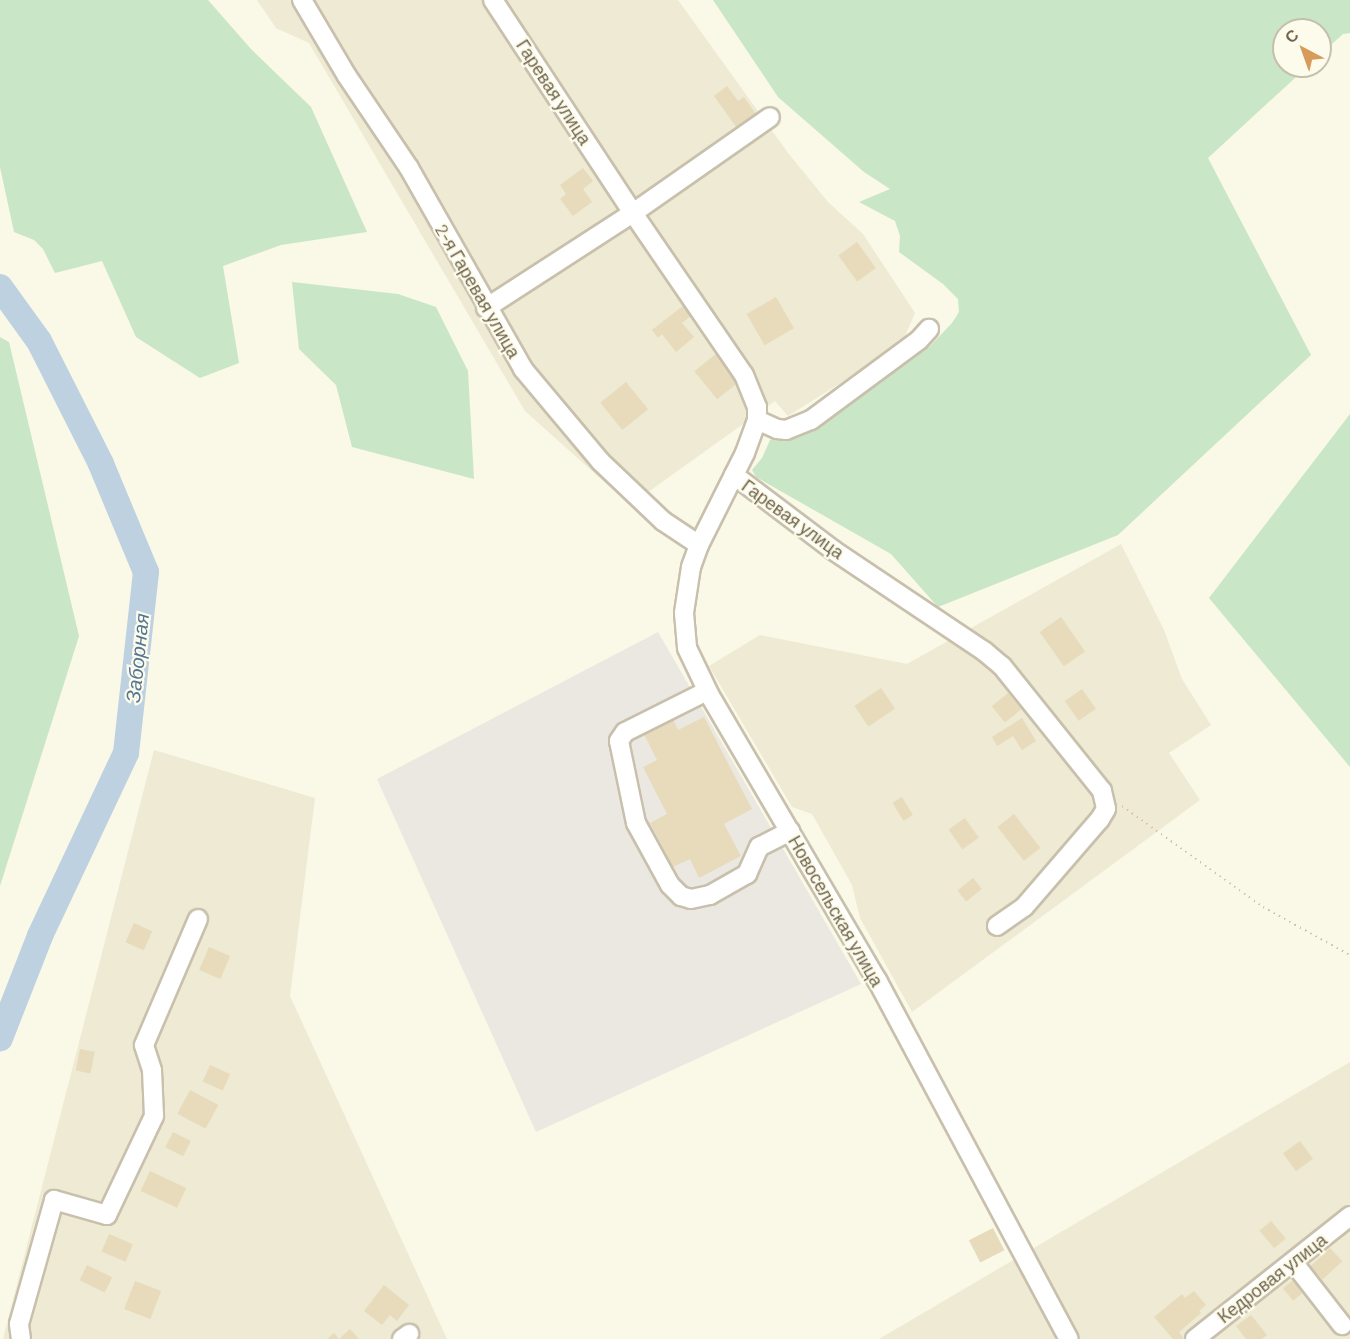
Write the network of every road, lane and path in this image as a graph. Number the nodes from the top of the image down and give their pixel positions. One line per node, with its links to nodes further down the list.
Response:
1 (302, 0): 5 (street, 2-я Гаревая улица)
2 (493, 0): 4 (street, Гаревая улица)
3 (770, 117): 4 (street)
4 (633, 213): 5 (street); 7 (street, Гаревая улица)
5 (486, 308): 9 (street, 2-я Гаревая улица)
6 (929, 329): 7 (street)
7 (757, 420): 8 (street, Гаревая улица)
8 (734, 475): 9 (street, Новосельская улица); 11 (street, Гаревая улица)
9 (699, 545): 10 (street, Новосельская улица)
10 (707, 691): 12 (street, Новосельская улица); 12 (street)
11 (1102, 791): 14 (street); 15 (path)
12 (790, 831): 20 (street, Новосельская улица)
13 (198, 919): 19 (street)
14 (997, 926)
15 (1350, 955)
16 (1350, 1216): 17 (street, Кедровая улица)
17 (1293, 1262): 18 (street); 21 (street, Кедровая улица)
18 (1342, 1325)
19 (21, 1339)
20 (1069, 1339)
21 (1195, 1339)

